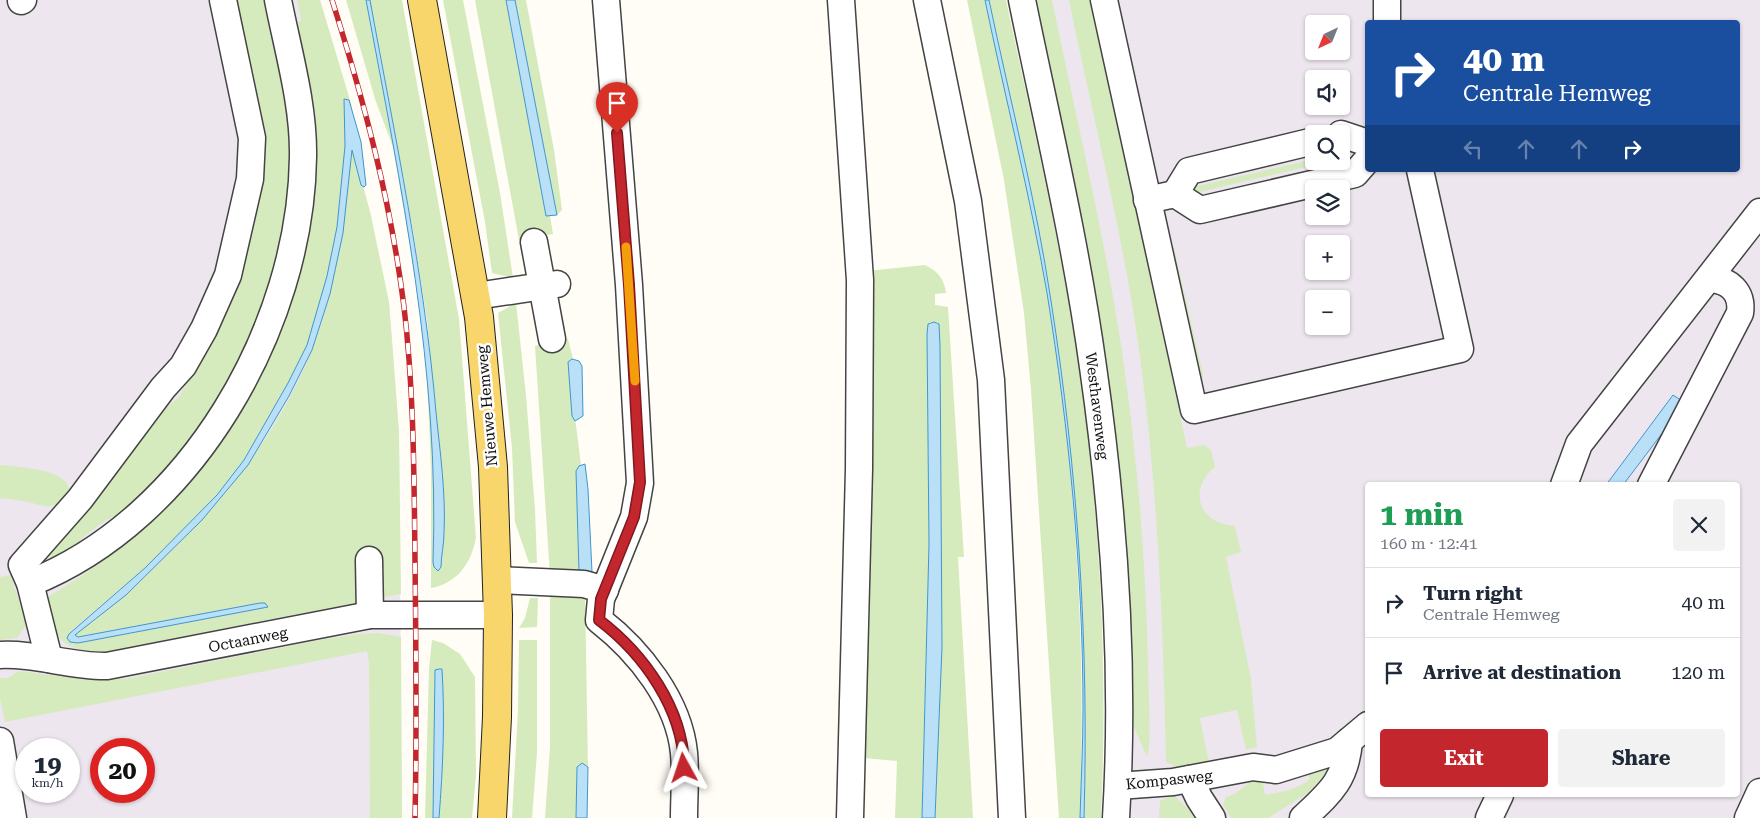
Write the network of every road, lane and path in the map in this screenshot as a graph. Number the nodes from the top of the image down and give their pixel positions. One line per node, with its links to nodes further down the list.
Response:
1 (224, 0): 28 (street)
2 (278, 0): 28 (street)
3 (422, 0): 22 (main road, Nieuwe Hemweg)
4 (606, 0): 29 (street)
5 (841, 0): 44 (street)
6 (927, 0): 45 (street)
7 (1022, 0): 37 (street, Westhavenweg)
8 (1104, 0): 17 (street)
9 (1387, 0): 10 (street)
10 (1387, 20)
11 (1350, 137): 12 (street)
12 (1365, 142)
13 (1305, 143): 16 (street)
14 (1365, 162): 16 (street)
15 (1420, 172): 17 (street)
16 (1175, 194): 17 (street)
17 (1148, 200)
18 (1760, 212): 20 (street)
19 (534, 242): 21 (street)
20 (1710, 279): 24 (street); 25 (street)
21 (550, 285): 22 (street); 23 (street)
22 (476, 296): 27 (main road, Nieuwe Hemweg)
23 (552, 339)
24 (1565, 482)
25 (1653, 482)
26 (369, 560): 30 (street)
27 (497, 580): 29 (street); 31 (main road, Nieuwe Hemweg)
28 (30, 583): 33 (street)
29 (605, 590): 43 (street)
30 (370, 615): 31 (street, Octaanweg); 33 (street, Octaanweg)
31 (498, 615): 42 (main road, Nieuwe Hemweg)
32 (0, 655): 33 (street, Octaanweg)
33 (49, 659)
34 (1358, 733): 36 (street, Kompasweg); 40 (street)
35 (0, 741): 41 (street)
36 (1190, 779): 37 (street, Kompasweg); 47 (street)
37 (1118, 786): 46 (street, Westhavenweg)
38 (1760, 792): 49 (street)
39 (1499, 797): 48 (street)
40 (1308, 816)
41 (13, 818)
42 (492, 818)
43 (684, 818)
44 (850, 818)
45 (1012, 818)
46 (1116, 818)
47 (1212, 818)
48 (1489, 818)
49 (1748, 818)

